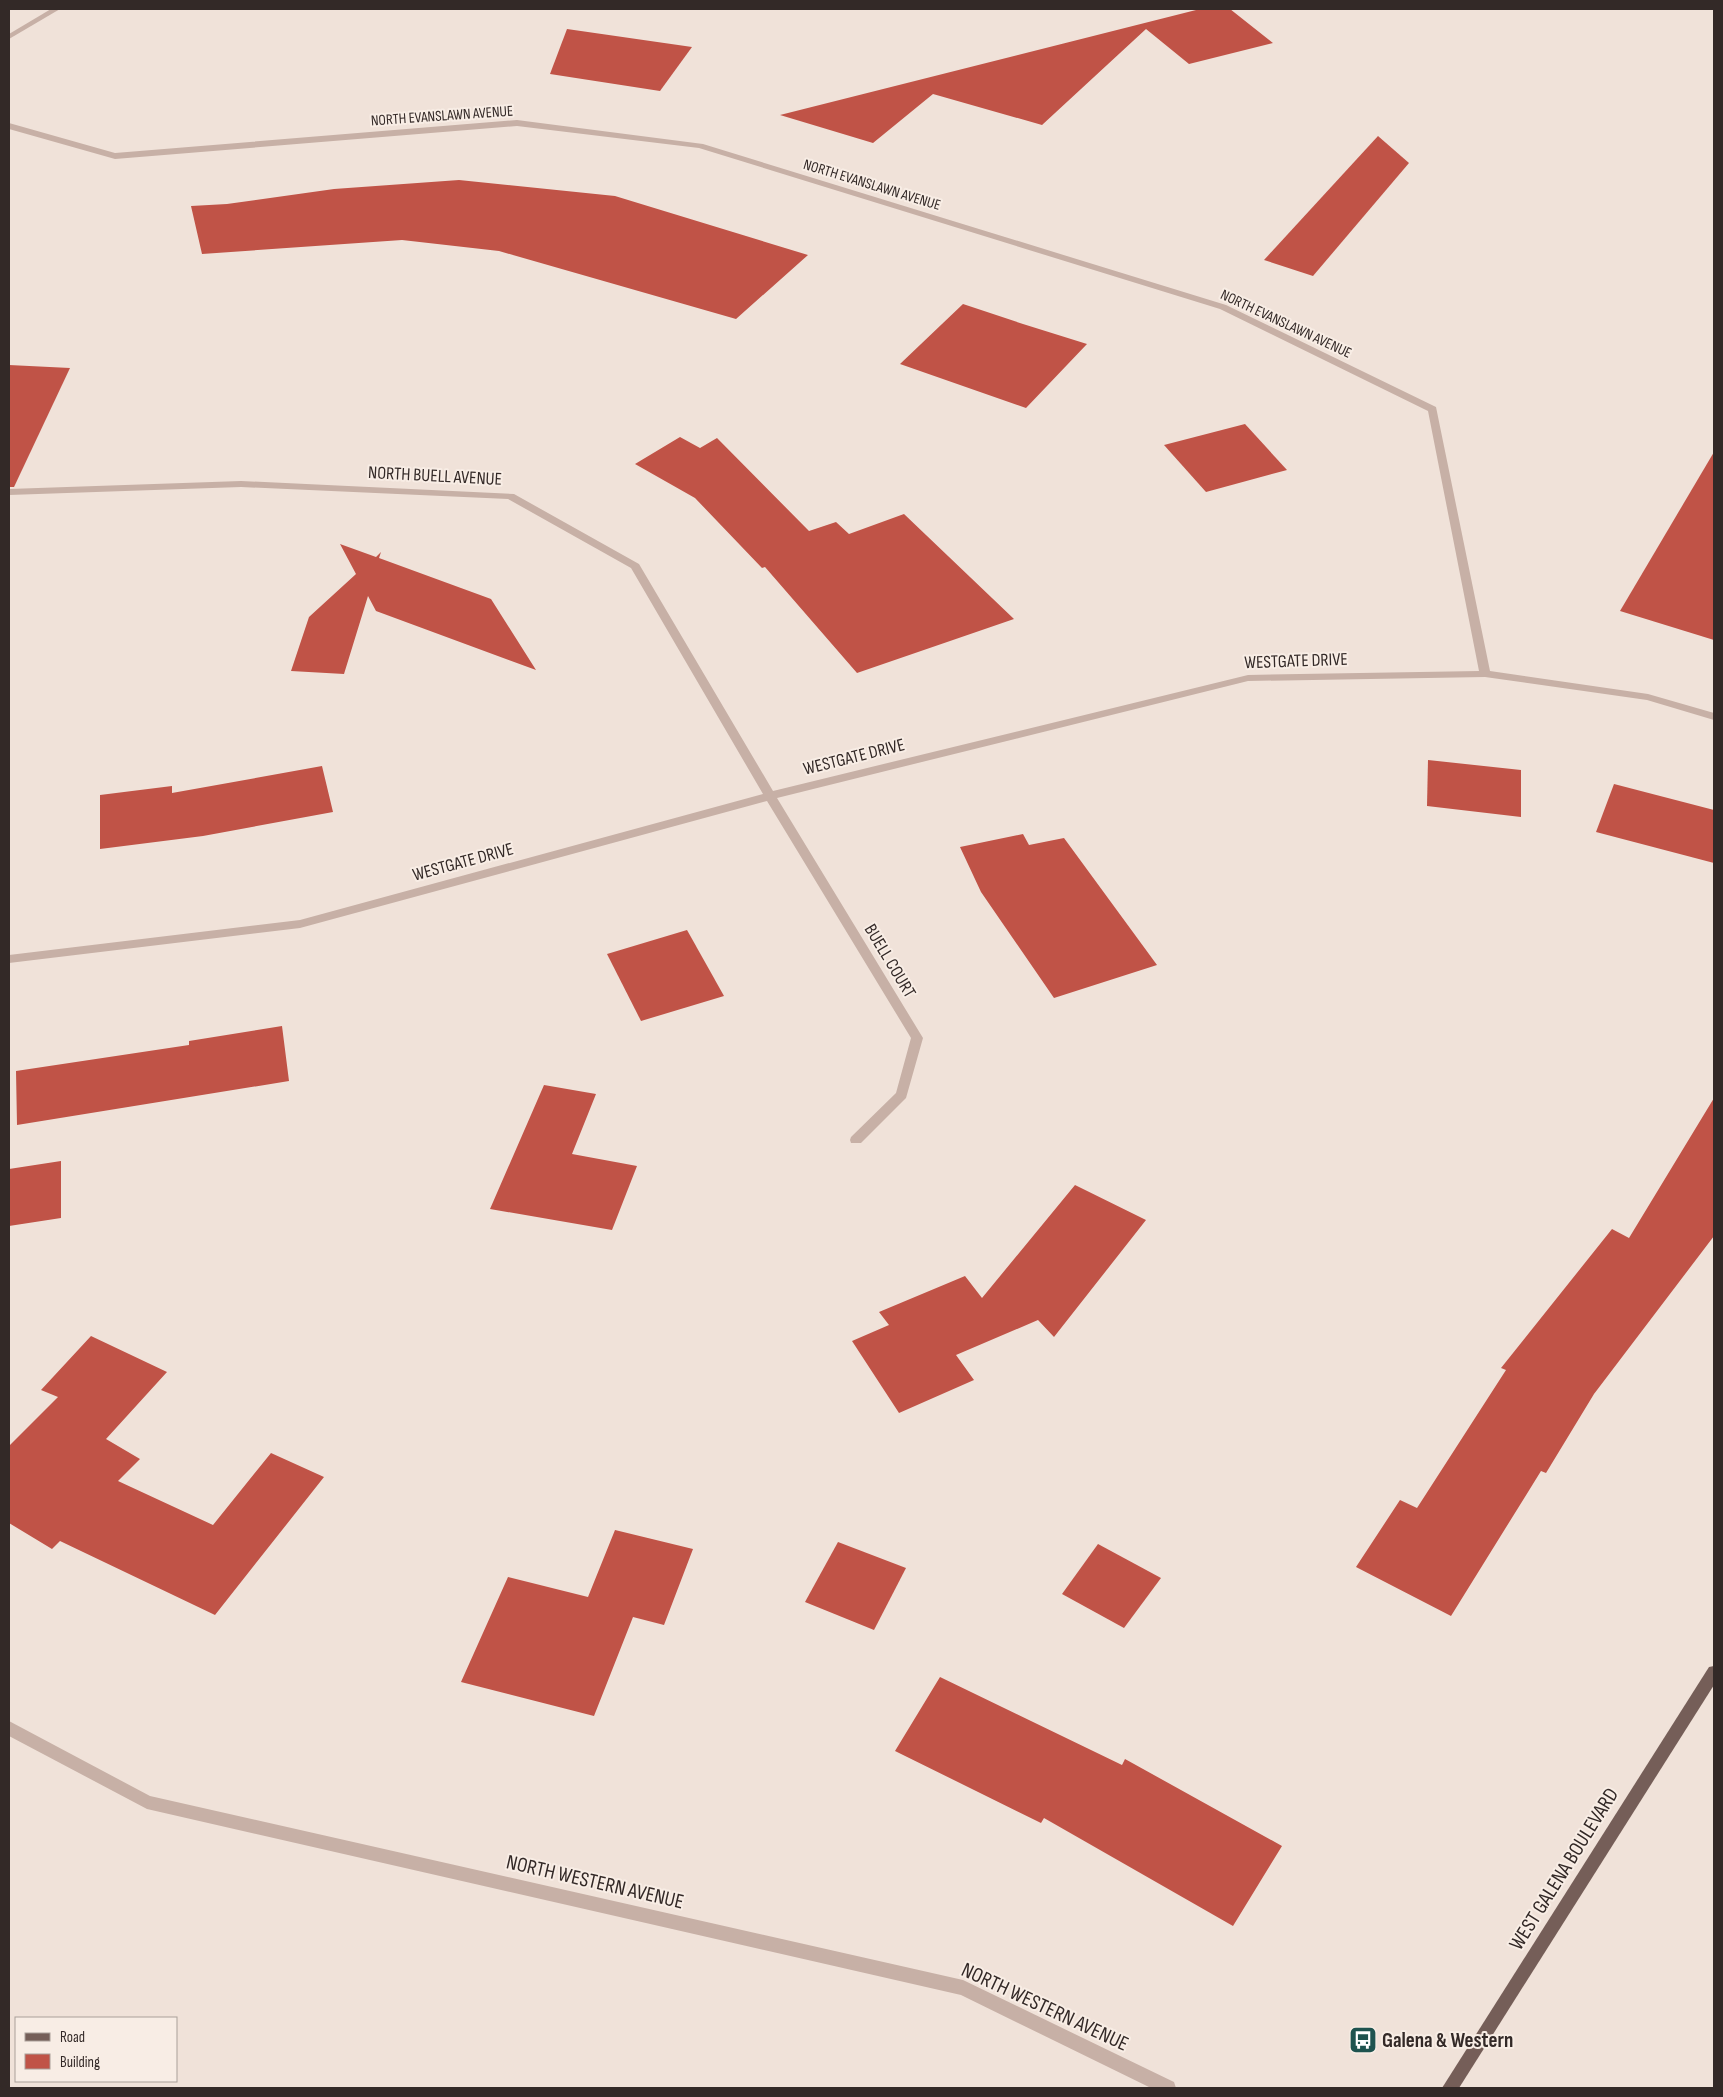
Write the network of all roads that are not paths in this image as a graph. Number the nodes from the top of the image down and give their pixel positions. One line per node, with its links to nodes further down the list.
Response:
1 (56, 9): 2 (street)
2 (9, 37)
3 (9, 126): 5 (street, NORTH EVANSLAWN AVENUE)
4 (9, 492): 7 (street, NORTH BUELL AVENUE)
5 (1484, 674): 6 (street, WESTGATE DRIVE); 7 (street, WESTGATE DRIVE)
6 (1714, 716)
7 (770, 796): 8 (street, WESTGATE DRIVE); 9 (street, BUELL COURT)
8 (9, 959)
9 (856, 1140)
10 (1714, 1672): 13 (main road, WEST GALENA BOULEVARD)
11 (9, 1728): 12 (street, NORTH WESTERN AVENUE)
12 (1168, 2088)
13 (1450, 2088)

